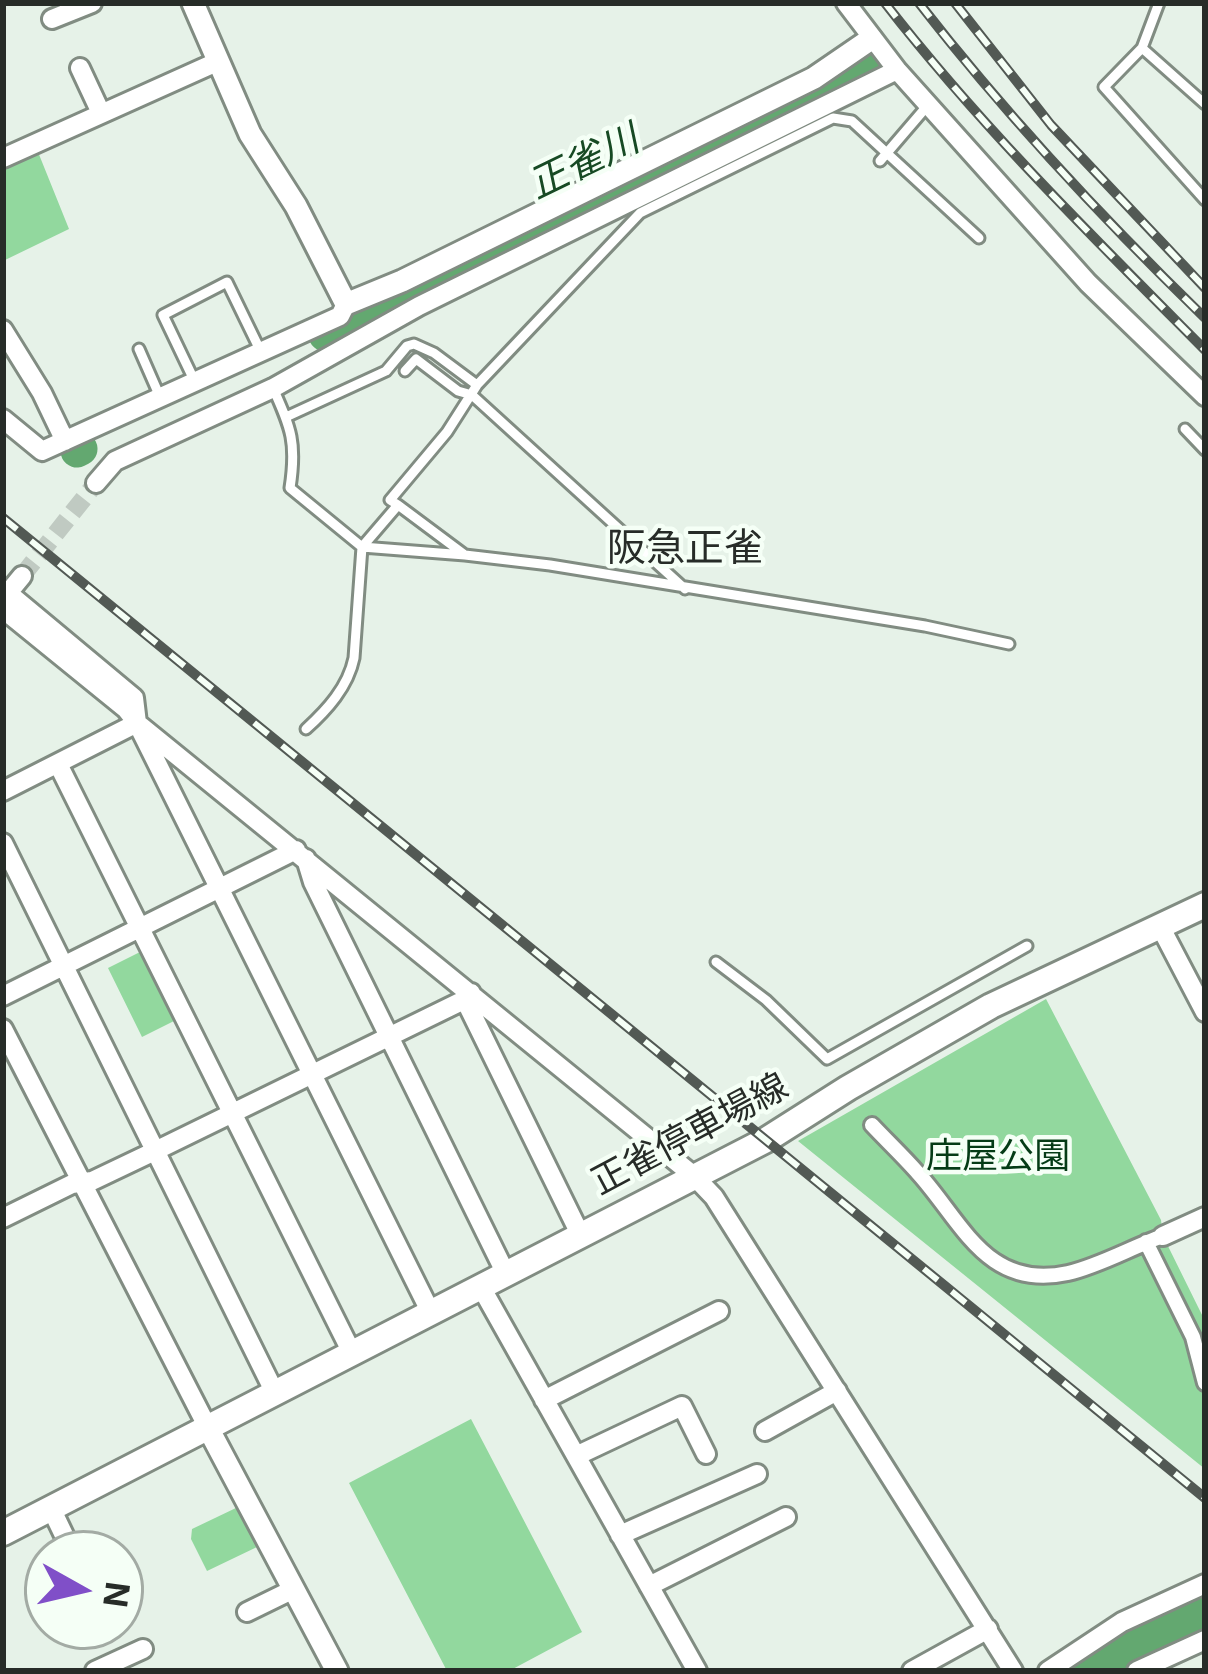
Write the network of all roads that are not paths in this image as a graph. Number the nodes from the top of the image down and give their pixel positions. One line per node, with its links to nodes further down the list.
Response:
1 (92, 3): 5 (street)
2 (193, 3): 8 (street)
3 (846, 3): 6 (street)
4 (1159, 3): 7 (lane)
5 (52, 19)
6 (871, 39): 10 (street); 18 (street)
7 (1142, 48): 11 (lane); 16 (lane)
8 (219, 61): 13 (street); 18 (street)
9 (80, 68): 13 (street)
10 (897, 70): 12 (street); 18 (street)
11 (1205, 104)
12 (928, 105): 14 (lane); 26 (street)
13 (101, 113): 15 (street)
14 (884, 157): 17 (lane); 25 (lane)
15 (3, 158)
16 (1205, 200)
17 (979, 238)
18 (352, 322): 21 (street); 24 (street)
19 (3, 330): 31 (street)
20 (139, 349): 27 (lane)
21 (261, 352): 23 (street); 23 (lane)
22 (405, 371): 25 (lane)
23 (195, 382): 27 (street)
24 (273, 388): 28 (lane); 33 (street)
25 (474, 390): 28 (lane); 34 (lane); 38 (lane)
26 (1205, 396)
27 (160, 397): 31 (street)
28 (286, 417): 35 (lane)
29 (3, 419): 31 (street)
30 (1185, 429): 32 (lane)
31 (65, 440)
32 (1205, 450)
33 (96, 482)
34 (398, 506): 35 (lane); 36 (lane)
35 (362, 547): 36 (lane); 42 (lane)
36 (465, 555): 38 (lane)
37 (22, 576): 41 (street)
38 (685, 589): 40 (lane)
39 (3, 609): 41 (street)
40 (1009, 644)
41 (137, 723): 43 (street); 46 (street); 47 (street)
42 (305, 729)
43 (58, 764): 44 (street); 49 (street)
44 (3, 791)
45 (3, 843): 53 (street)
46 (301, 854): 47 (street); 56 (street); 60 (street)
47 (219, 889): 49 (street); 62 (street)
48 (1205, 905): 50 (main road, 正雀停車場線)
49 (141, 928): 53 (street); 63 (street)
50 (1161, 928): 55 (street); 61 (main road, 正雀停車場線)
51 (1027, 946): 61 (lane)
52 (716, 962): 61 (lane)
53 (64, 966): 57 (street); 65 (street)
54 (1205, 968): 55 (street)
55 (1186, 976): 58 (street)
56 (471, 993): 60 (street); 66 (street); 70 (street)
57 (3, 996)
58 (1205, 1012)
59 (3, 1029): 67 (street)
60 (390, 1034): 62 (street); 72 (street)
61 (837, 1073): 66 (main road, 正雀停車場線)
62 (310, 1074): 63 (street); 75 (street)
63 (233, 1113): 65 (street); 76 (street)
64 (872, 1125): 71 (street)
65 (157, 1150): 67 (street); 79 (street)
66 (694, 1176): 70 (main road, 正雀停車場線); 78 (street)
67 (83, 1182): 69 (street); 81 (street)
68 (1205, 1217): 71 (street)
69 (3, 1218)
70 (580, 1234): 72 (main road, 正雀停車場線)
71 (1154, 1239): 77 (street)
72 (506, 1274): 73 (main road, 正雀停車場線)
73 (481, 1287): 75 (main road, 正雀停車場線); 80 (street)
74 (719, 1311): 80 (street)
75 (430, 1313): 76 (main road, 正雀停車場線)
76 (353, 1355): 79 (main road, 正雀停車場線)
77 (1205, 1383)
78 (837, 1391): 82 (street); 95 (street)
79 (275, 1393): 81 (main road, 正雀停車場線)
80 (544, 1400): 84 (street)
81 (208, 1428): 86 (main road, 正雀停車場線); 93 (street)
82 (765, 1432)
83 (706, 1454): 84 (street)
84 (576, 1456): 90 (street)
85 (757, 1474): 90 (street)
86 (51, 1508): 88 (street); 89 (main road, 正雀停車場線)
87 (786, 1517): 92 (street)
88 (62, 1530)
89 (3, 1533)
90 (620, 1535): 92 (street)
91 (1205, 1584): 103 (street)
92 (649, 1586): 100 (street)
93 (294, 1589): 94 (street); 98 (street)
94 (247, 1612)
95 (988, 1629): 101 (street); 102 (street)
96 (1205, 1640): 104 (street)
97 (141, 1650): 99 (street)
98 (335, 1670)
99 (95, 1671)
100 (697, 1671)
101 (912, 1671)
102 (1013, 1671)
103 (1048, 1671)
104 (1137, 1671)

